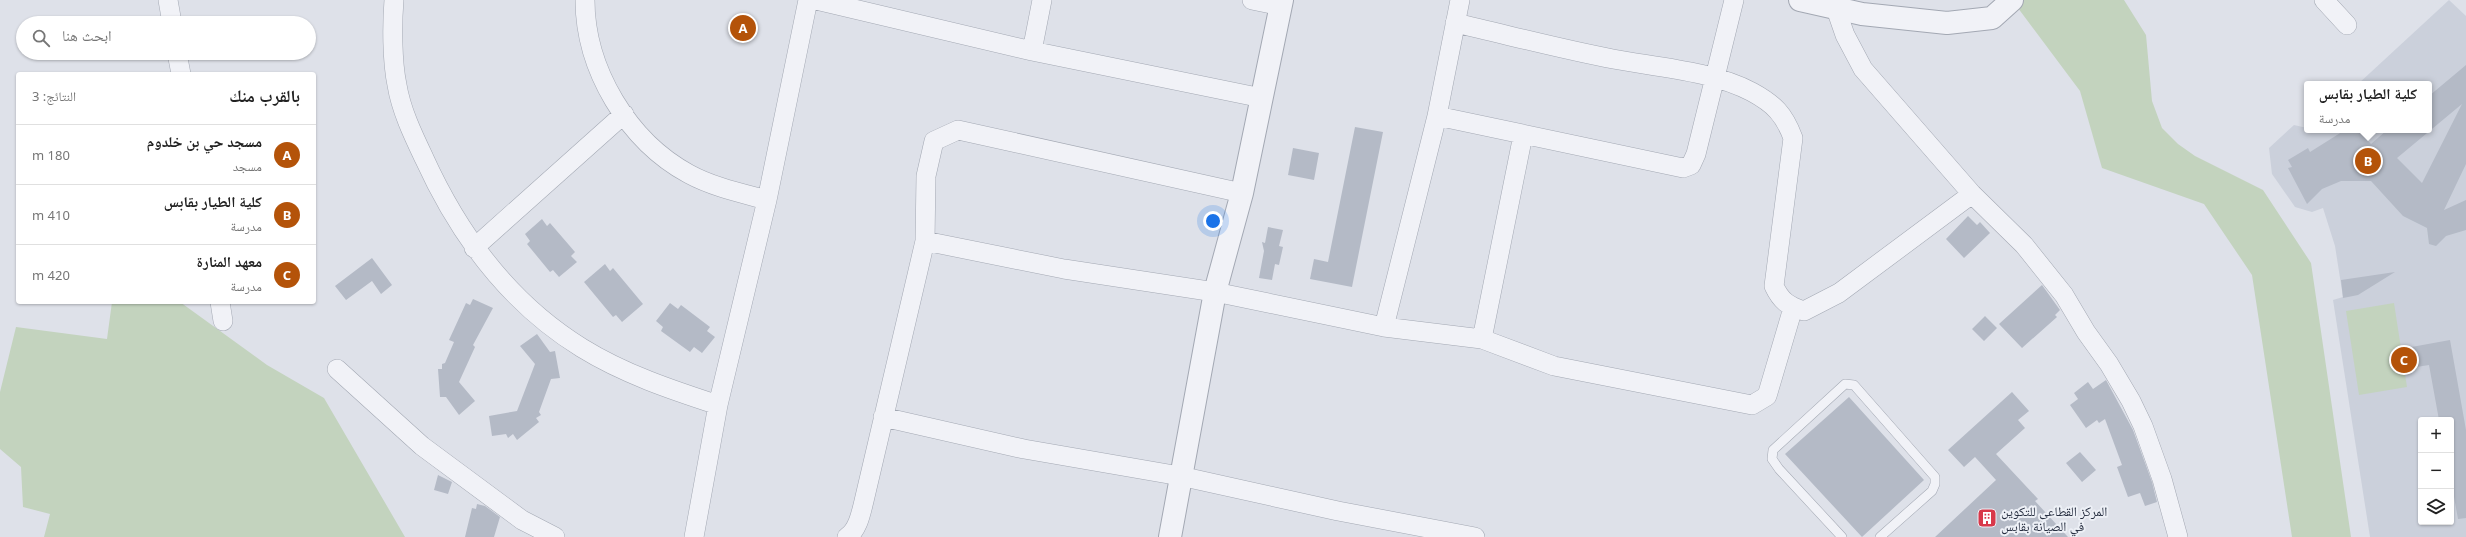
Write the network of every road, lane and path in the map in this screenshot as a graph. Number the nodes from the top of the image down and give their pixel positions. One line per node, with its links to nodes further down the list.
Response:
1 (168, 0): 15 (street)
2 (394, 0): 30 (street)
3 (585, 0): 23 (street)
4 (808, 0): 28 (street)
5 (816, 0): 18 (street)
6 (1042, 0): 18 (street)
7 (1252, 0): 13 (street)
8 (1460, 0): 16 (street)
9 (1734, 0): 21 (street)
10 (1800, 0): 14 (street)
11 (2012, 0): 14 (street)
12 (2324, 0): 17 (street)
13 (1281, 3): 22 (street)
14 (1851, 8): 27 (street)
15 (171, 16)
16 (1455, 23): 21 (street); 24 (street)
17 (2347, 25)
18 (1032, 51): 22 (street)
19 (178, 60): 20 (street)
20 (181, 72)
21 (1715, 78): 25 (street); 33 (street)
22 (1262, 98): 26 (street)
23 (624, 114): 28 (street); 30 (street)
24 (1436, 116): 25 (street); 35 (street)
25 (1523, 135): 36 (street)
26 (1242, 192): 29 (street); 31 (street)
27 (1972, 194): 33 (street); 48 (street)
28 (767, 200): 38 (street)
29 (925, 241): 31 (street); 39 (street)
30 (474, 248): 38 (street)
31 (1215, 292): 35 (street); 40 (street)
32 (220, 304): 34 (street)
33 (1793, 308): 36 (street)
34 (223, 321)
35 (1384, 327): 36 (street)
36 (1482, 339)
37 (337, 369): 41 (street)
38 (718, 405): 42 (street)
39 (883, 417): 40 (street); 43 (street)
40 (1180, 476): 44 (street); 45 (street)
41 (555, 537)
42 (694, 537)
43 (847, 537)
44 (1170, 537)
45 (1475, 537)
46 (1842, 537): 47 (lane)
47 (1880, 537)
48 (2178, 537)

